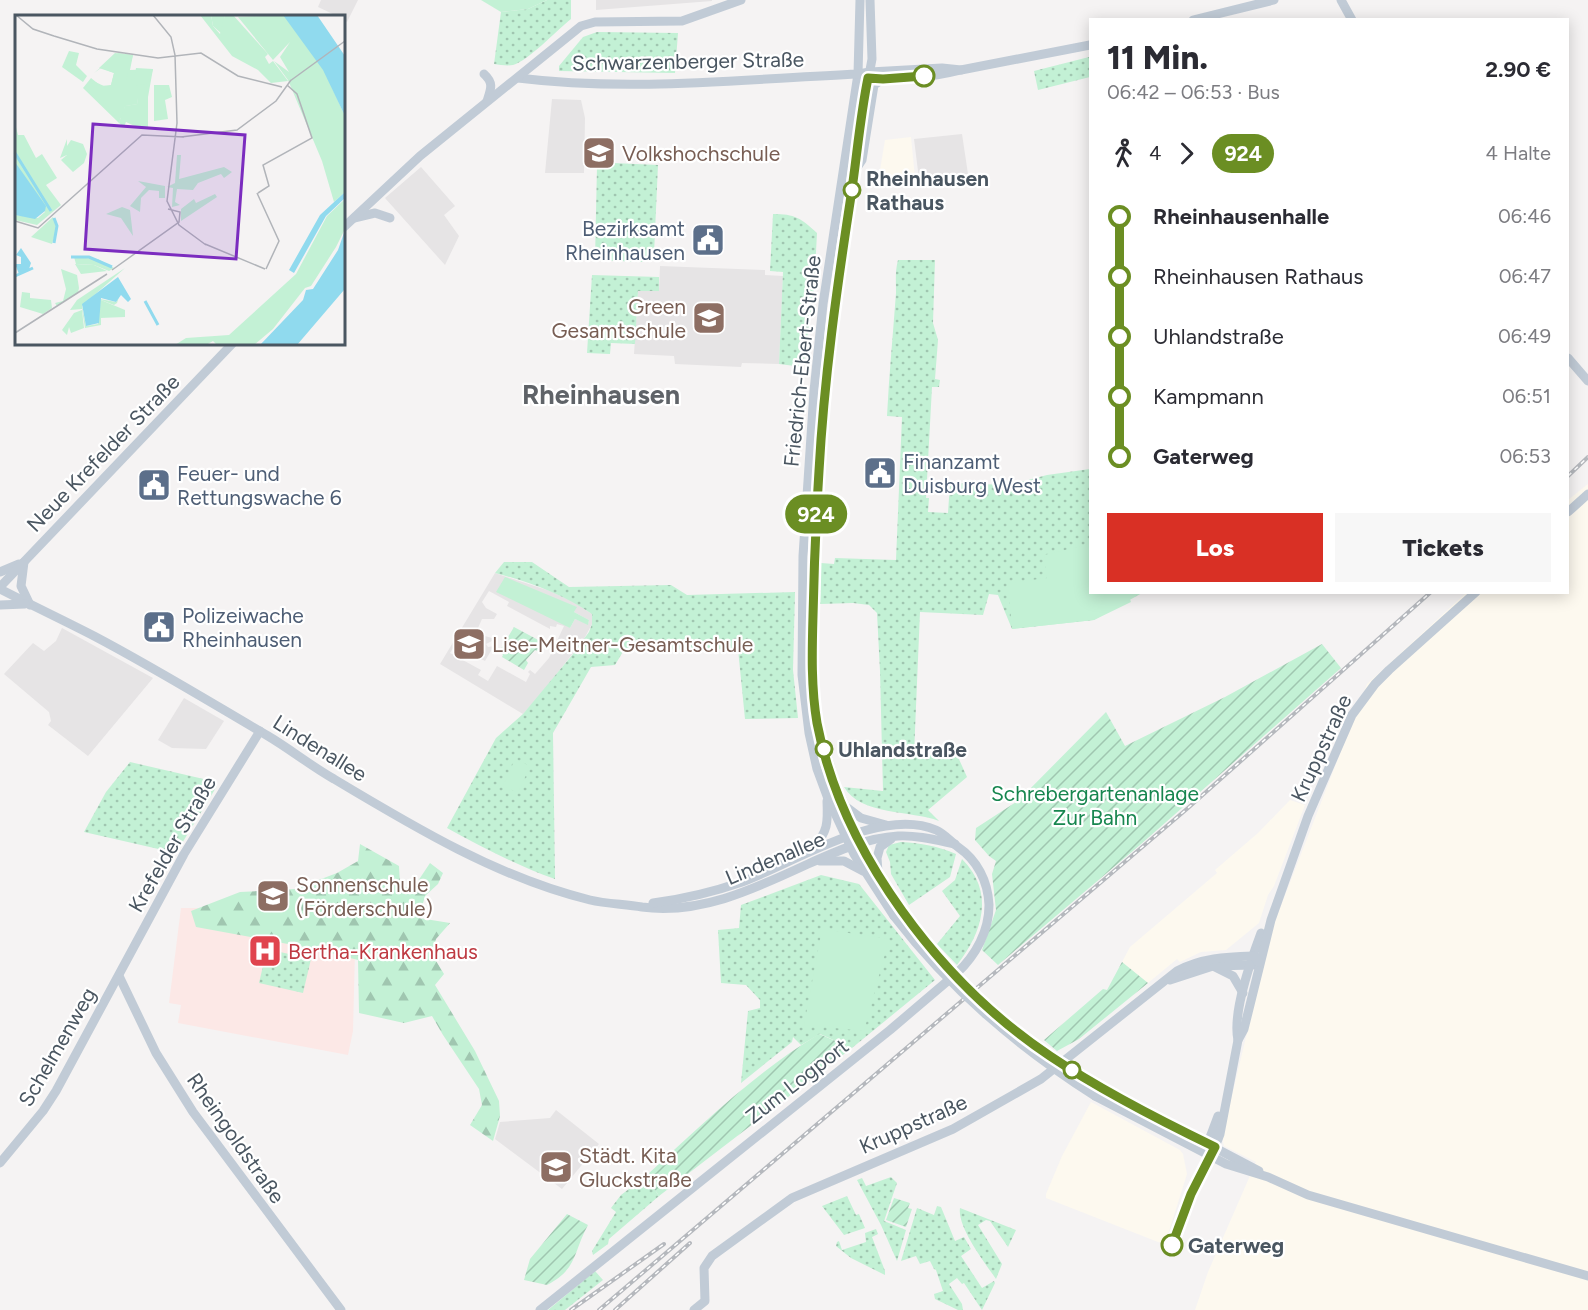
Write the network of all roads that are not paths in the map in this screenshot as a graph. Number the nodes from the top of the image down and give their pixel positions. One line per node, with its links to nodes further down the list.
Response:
1 (741, 0): 13 (main road)
2 (860, 0): 11 (main road, Friedrich-Ebert-Straße)
3 (870, 0): 12 (main road, Friedrich-Ebert-Straße)
4 (1274, 0): 6 (main road)
5 (1341, 0): 7 (main road)
6 (1201, 18)
7 (1351, 18)
8 (1089, 45): 9 (main road, Schwarzenberger Straße)
9 (961, 70): 12 (main road, Schwarzenberger Straße); 14 (main road, Schwarzenberger Straße)
10 (484, 74): 15 (main road)
11 (858, 74): 12 (main road, Schwarzenberger Straße); 13 (main road, Schwarzenberger Straße); 32 (main road, Friedrich-Ebert-Straße)
12 (869, 75): 14 (main road, Schwarzenberger Straße); 16 (main road, Friedrich-Ebert-Straße)
13 (518, 78): 15 (main road)
14 (883, 79): 16 (main road, Friedrich-Ebert-Straße)
15 (486, 103): 18 (main road)
16 (855, 171): 33 (main road, Friedrich-Ebert-Straße)
17 (390, 218): 18 (main road)
18 (352, 219): 19 (main road)
19 (345, 226)
20 (231, 345): 25 (main road, Neue Krefelder Straße)
21 (1569, 359): 22 (main road)
22 (1588, 381)
23 (1588, 494): 24 (main road)
24 (1569, 511)
25 (24, 562): 26 (main road); 27 (main road, Neue Krefelder Straße); 29 (main road)
26 (0, 572)
27 (0, 588): 29 (main road, Lindenallee)
28 (1474, 594): 44 (main road, Kruppstraße)
29 (30, 604): 30 (main road); 31 (main road, Lindenallee)
30 (0, 605)
31 (260, 731): 43 (main road, Lindenallee); 46 (main road, Krefelder Straße)
32 (827, 796): 37 (main road, Friedrich-Ebert-Straße); 39 (main road)
33 (844, 805): 34 (main road); 36 (main road, Friedrich-Ebert-Straße)
34 (892, 826): 36 (main road, Zum Logport); 38 (main road, Zum Logport)
35 (895, 836): 36 (main road); 38 (main road); 42 (main road)
36 (858, 838): 37 (main road, Lindenallee); 42 (main road, Friedrich-Ebert-Straße)
37 (848, 842): 39 (main road, Lindenallee); 40 (main road, Lindenallee); 41 (main road, Friedrich-Ebert-Straße)
38 (955, 844): 55 (main road, Zum Logport)
39 (812, 850): 43 (main road, Lindenallee)
40 (814, 862): 41 (main road); 43 (main road, Lindenallee)
41 (864, 872): 50 (main road, Friedrich-Ebert-Straße, bridge)
42 (878, 875): 50 (main road, Friedrich-Ebert-Straße, bridge)
43 (633, 905)
44 (1255, 962): 45 (main road, Kruppstraße); 47 (main road, Kruppstraße); 48 (main road); 49 (main road)
45 (1213, 966): 47 (main road, Kruppstraße); 48 (main road)
46 (119, 976): 52 (main road, Schelmenweg); 54 (main road, Rheingoldstraße)
47 (1159, 984): 56 (main road, Kruppstraße)
48 (1243, 993): 49 (main road)
49 (1238, 1040): 51 (main road)
50 (1097, 1091): 51 (main road, Friedrich-Ebert-Straße)
51 (1209, 1150): 53 (main road)
52 (0, 1163)
53 (1588, 1276)
54 (341, 1310)
55 (540, 1310)
56 (694, 1310)

